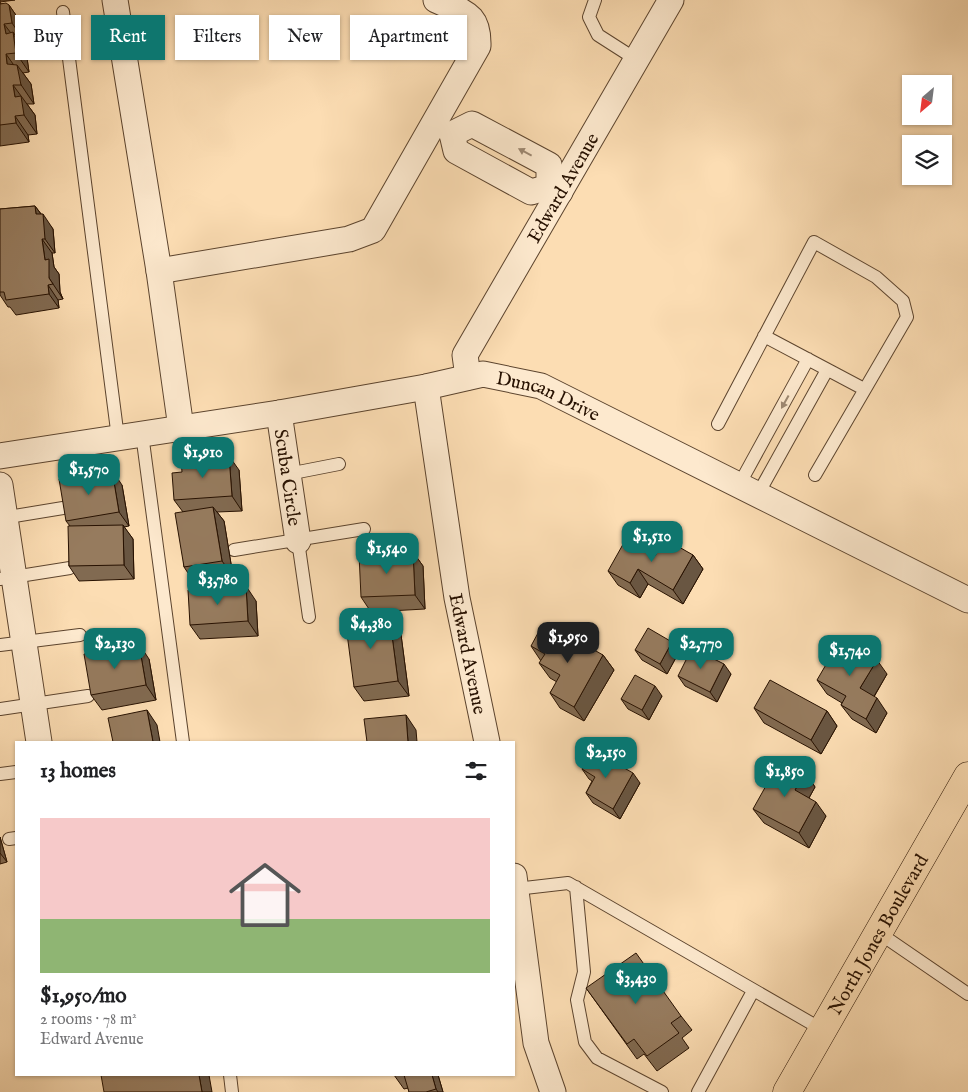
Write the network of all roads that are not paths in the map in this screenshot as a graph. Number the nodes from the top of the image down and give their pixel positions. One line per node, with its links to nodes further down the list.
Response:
1 (115, 0): 9 (street)
2 (436, 0): 7 (street)
3 (595, 0): 6 (lane)
4 (672, 0): 6 (street, Edward Avenue)
5 (63, 12): 20 (lane)
6 (636, 60): 8 (street, Edward Avenue)
7 (443, 130): 8 (street); 9 (street)
8 (554, 189): 13 (street, Edward Avenue)
9 (159, 271): 18 (street)
10 (764, 336): 11 (lane); 15 (lane); 17 (lane)
11 (808, 360): 12 (lane); 26 (lane, one-way to 26)
12 (827, 370): 15 (lane); 26 (lane)
13 (468, 377): 14 (street, Duncan Drive); 26 (street, Duncan Drive)
14 (426, 388): 16 (street, Duncan Drive); 43 (street, Edward Avenue)
15 (864, 389): 24 (lane)
16 (279, 413): 18 (street, Duncan Drive); 23 (street, Scuba Circle)
17 (718, 424)
18 (181, 428): 19 (street, Duncan Drive)
19 (142, 434): 20 (street, Duncan Drive); 42 (lane)
20 (118, 438): 21 (street, Duncan Drive)
21 (0, 456)
22 (339, 464): 23 (lane)
23 (288, 474): 30 (street, Scuba Circle)
24 (815, 474)
25 (0, 485): 28 (street)
26 (748, 490): 34 (street, Duncan Drive)
27 (64, 508): 28 (lane)
28 (2, 518): 33 (street)
29 (364, 529): 30 (lane)
30 (298, 541): 31 (lane); 35 (lane)
31 (234, 550)
32 (70, 568): 33 (lane)
33 (7, 578): 37 (street)
34 (968, 600)
35 (309, 617)
36 (80, 635): 37 (lane)
37 (12, 643): 39 (street)
38 (88, 696): 39 (lane)
39 (32, 704): 40 (lane); 41 (street)
40 (0, 709)
41 (40, 741)
42 (183, 741)
43 (486, 741)
44 (15, 772): 45 (lane)
45 (0, 774)
46 (968, 776): 49 (main road, North Jones Boulevard)
47 (515, 882): 48 (lane); 55 (street)
48 (576, 887): 50 (lane); 56 (lane)
49 (878, 933): 51 (lane); 52 (main road, North Jones Boulevard)
50 (754, 992): 52 (lane); 57 (lane)
51 (968, 994)
52 (823, 1030): 58 (main road, North Jones Boulevard)
53 (230, 1076): 54 (lane)
54 (232, 1092)
55 (553, 1092)
56 (662, 1092)
57 (698, 1092)
58 (787, 1092)

